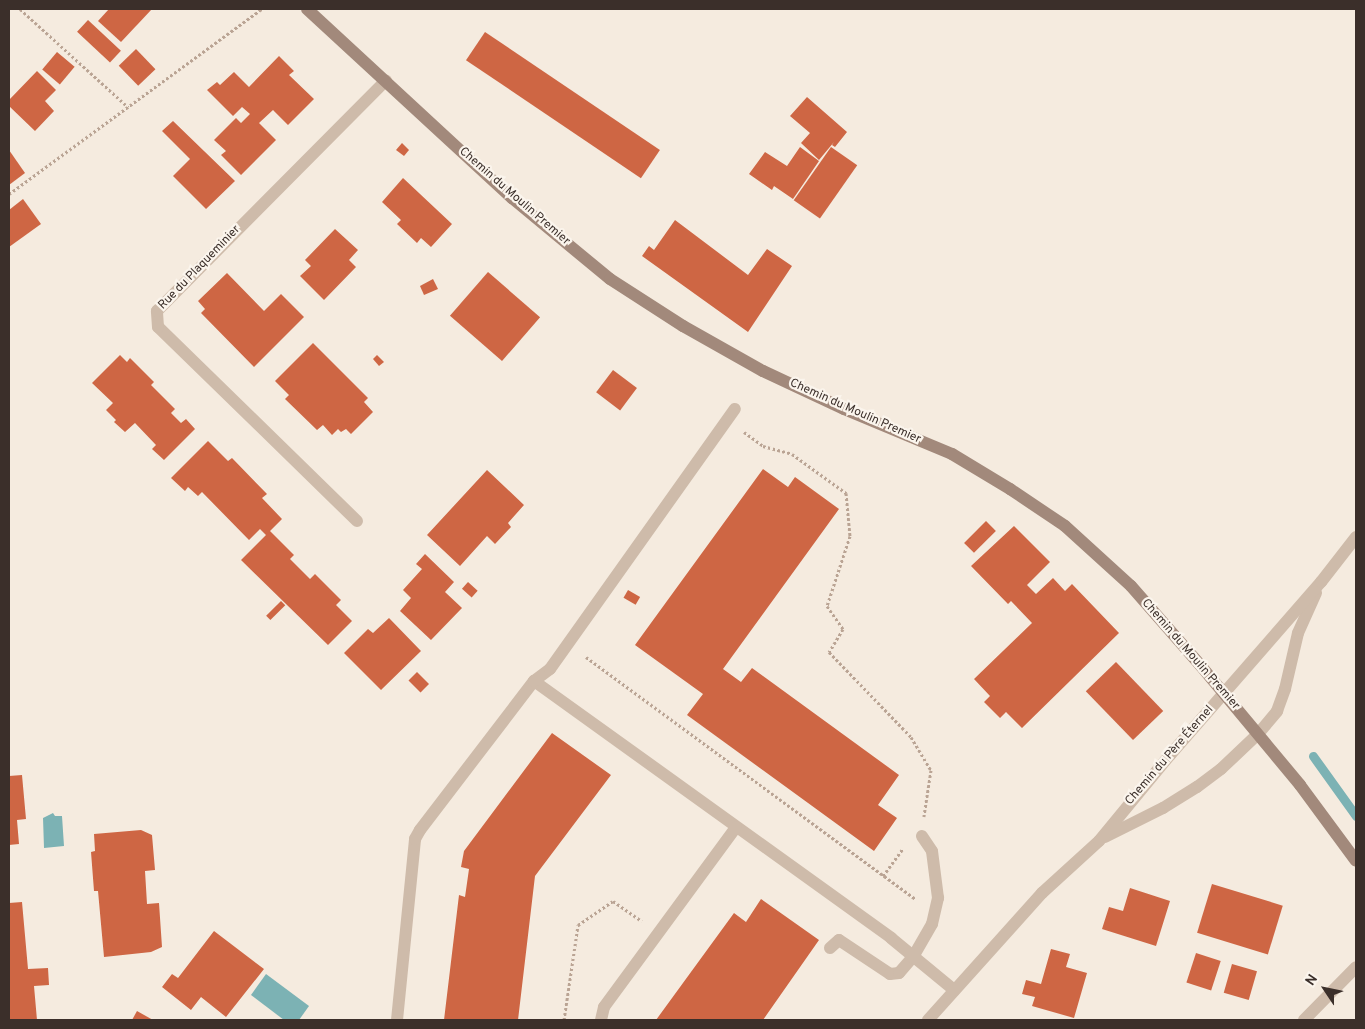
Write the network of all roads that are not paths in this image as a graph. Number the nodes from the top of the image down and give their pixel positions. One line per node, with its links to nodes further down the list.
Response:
1 (306, 9): 2 (main road, Chemin du Moulin Premier)
2 (386, 80): 4 (street, Rue du Plaqueminier); 8 (main road, Chemin du Moulin Premier)
3 (735, 409): 7 (street)
4 (357, 521)
5 (1356, 537): 6 (street, Chemin du Père Éternel)
6 (1321, 582): 8 (street, Chemin du Père Éternel); 9 (street, Chemin du Père Éternel)
7 (534, 680): 10 (street); 18 (street)
8 (1224, 693): 9 (main road, Chemin du Moulin Premier); 12 (street, Chemin du Père Éternel)
9 (1258, 734): 12 (street, Chemin du Père Éternel); 13 (main road, Chemin du Moulin Premier)
10 (736, 827): 15 (street); 19 (street)
11 (922, 836): 15 (street)
12 (1099, 841): 17 (street, Chemin du Père Éternel)
13 (1356, 862)
14 (830, 948): 15 (street)
15 (913, 956): 17 (street)
16 (1356, 967): 21 (street)
17 (954, 990): 20 (street, Chemin du Père Éternel)
18 (398, 1020)
19 (601, 1020)
20 (928, 1020)
21 (1304, 1020)

